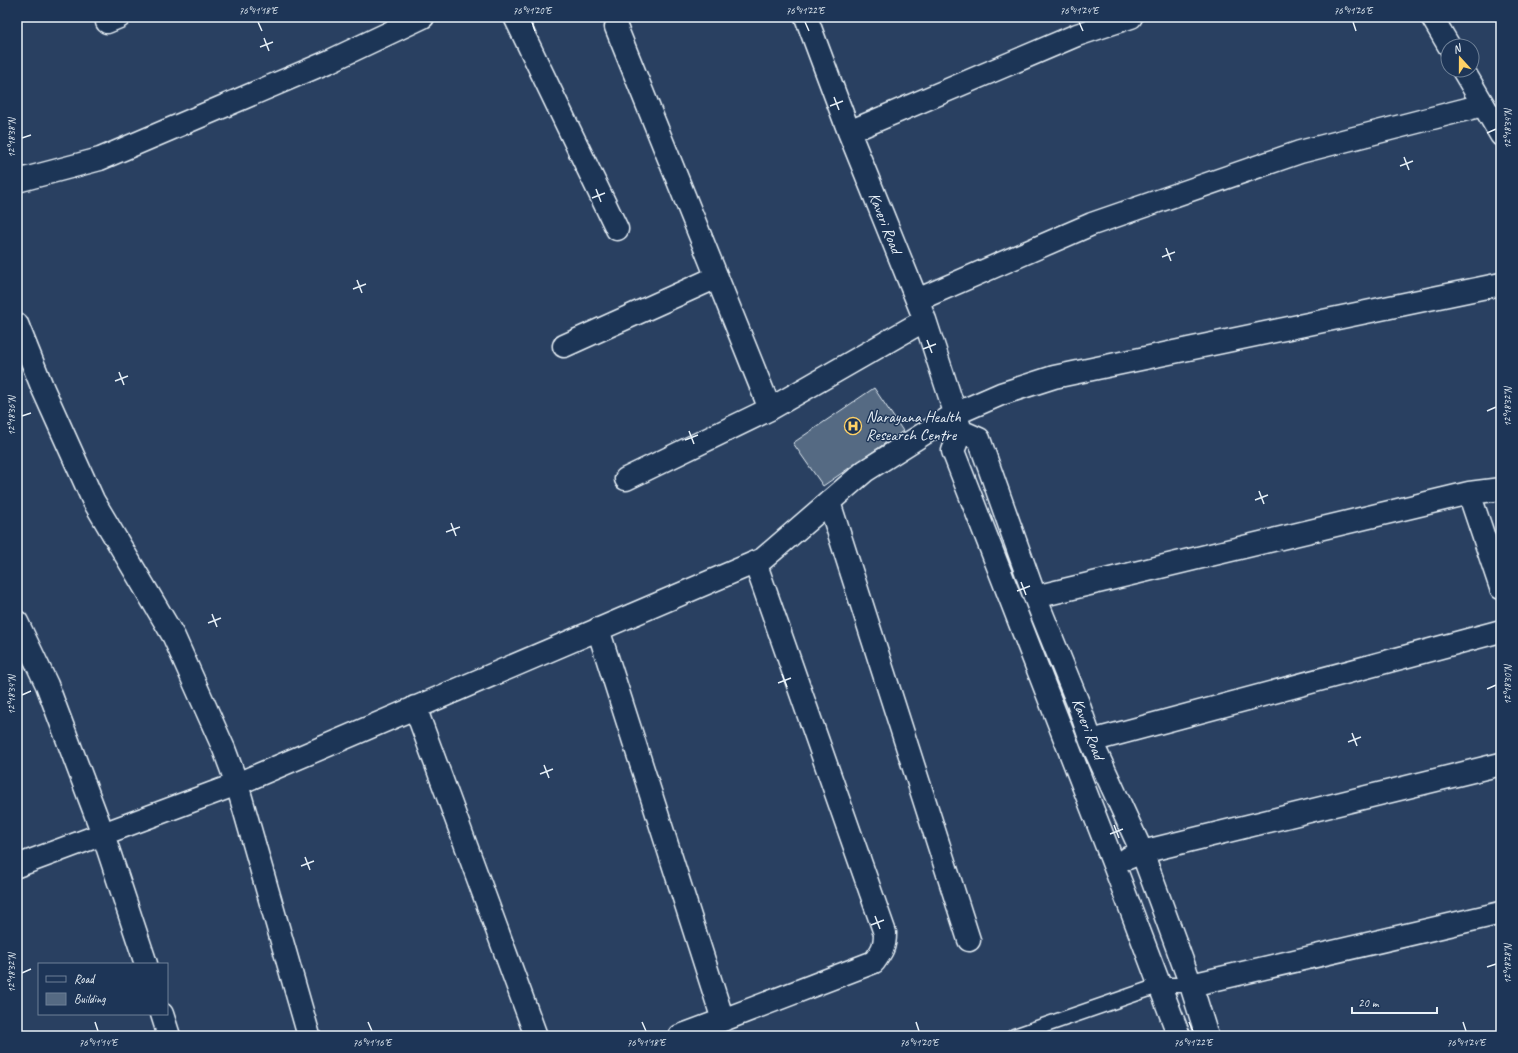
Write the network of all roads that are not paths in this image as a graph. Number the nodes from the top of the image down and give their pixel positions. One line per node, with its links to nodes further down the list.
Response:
1 (423, 17): 6 (street)
2 (515, 17): 14 (street)
3 (806, 17): 11 (street, Kaveri Road)
4 (1131, 17): 11 (street)
5 (1432, 17): 8 (street)
6 (393, 23): 13 (street)
7 (616, 26): 15 (street)
8 (1444, 38)
9 (1468, 78): 10 (street)
10 (1483, 105): 12 (street); 17 (street)
11 (849, 132): 17 (street, Kaveri Road)
12 (1501, 135)
13 (17, 182)
14 (618, 230)
15 (716, 277): 20 (street); 21 (street)
16 (1501, 284): 22 (street)
17 (917, 300): 18 (street, Kaveri Road)
18 (925, 320): 21 (street); 22 (street, Kaveri Road)
19 (17, 324): 36 (street)
20 (564, 346)
21 (770, 409): 23 (street)
22 (958, 422): 26 (street); 29 (street, Kaveri Road); 39 (street, Kaveri Road)
23 (626, 479)
24 (1501, 490): 25 (street)
25 (1469, 493): 28 (street); 29 (street)
26 (829, 502): 27 (street); 42 (street)
27 (755, 562): 31 (street); 47 (street)
28 (1501, 588)
29 (1035, 596): 34 (street, Kaveri Road)
30 (17, 622): 37 (street)
31 (598, 629): 33 (street); 47 (street)
32 (1501, 632): 34 (street)
33 (415, 707): 36 (street); 50 (street)
34 (1091, 741): 38 (street, Kaveri Road)
35 (1501, 764): 38 (street)
36 (237, 784): 37 (street); 49 (street)
37 (103, 834): 40 (street); 43 (street)
38 (1142, 852): 39 (street); 45 (street, Kaveri Road)
39 (1114, 865): 44 (street, Kaveri Road)
40 (17, 866)
41 (1501, 912): 45 (street)
42 (969, 940)
43 (146, 963)
44 (1160, 985): 45 (lane); 52 (lane); 53 (street, Kaveri Road)
45 (1191, 985): 54 (street, Kaveri Road)
46 (162, 1015): 48 (street)
47 (722, 1020): 51 (street)
48 (169, 1036)
49 (309, 1036)
50 (536, 1036)
51 (680, 1036)
52 (1014, 1036)
53 (1179, 1036)
54 (1207, 1036)

